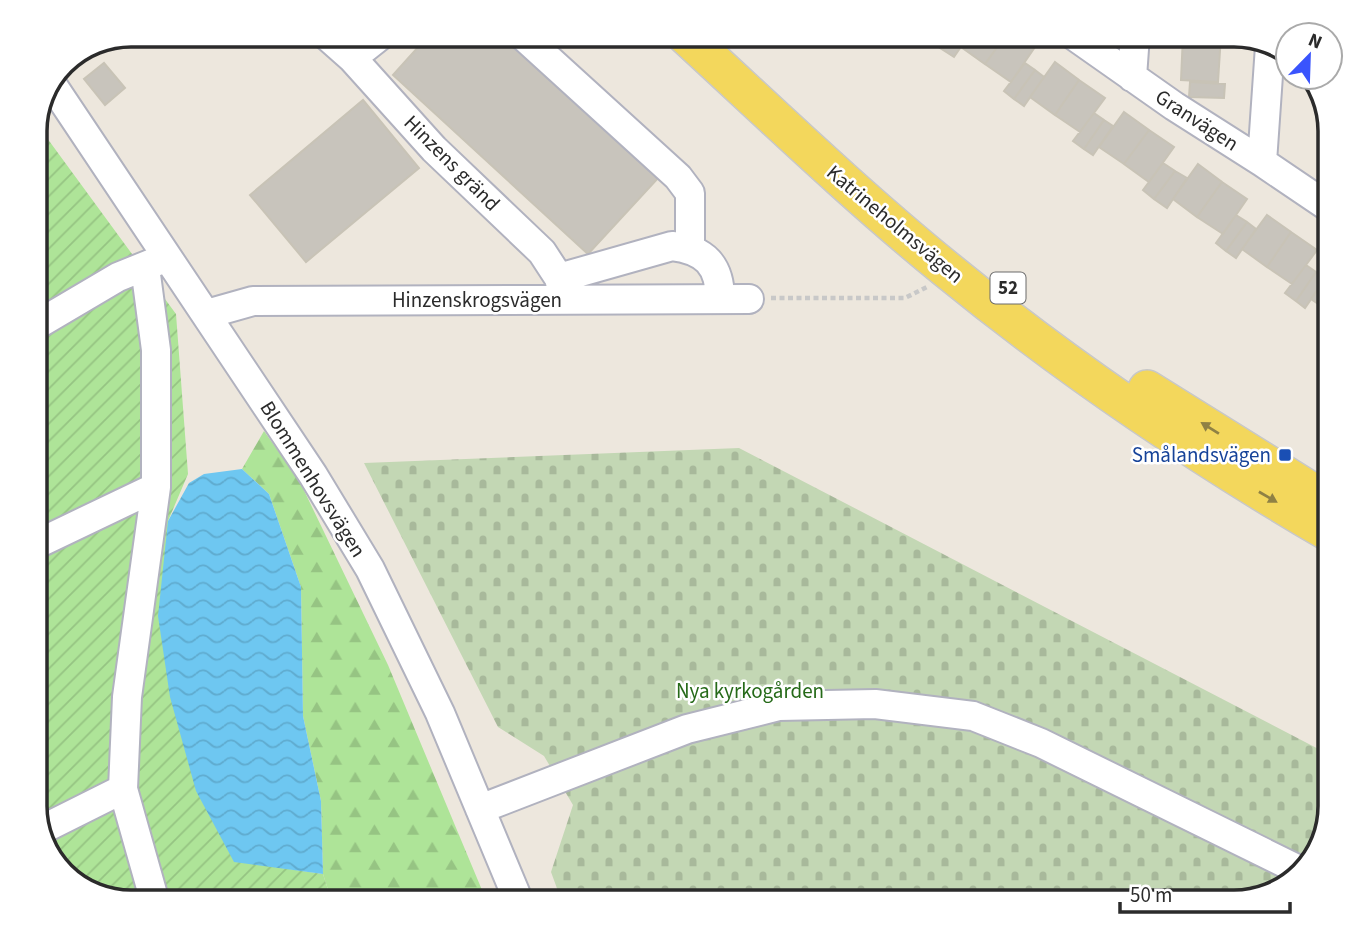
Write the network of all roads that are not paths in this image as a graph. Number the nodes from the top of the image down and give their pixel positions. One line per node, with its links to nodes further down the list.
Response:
1 (340, 47): 9 (street, Hinzens gränd)
2 (366, 47): 9 (street)
3 (535, 47): 14 (street)
4 (698, 47): 23 (main road, Katrineholmsvägen / 52, one-way to 23)
5 (729, 47): 22 (main road, Katrineholmsvägen / 52, one-way to 5)
6 (1090, 47): 10 (street, Granvägen)
7 (1134, 47): 10 (street, Granvägen)
8 (1269, 55): 12 (street, Granvägen)
9 (352, 58): 16 (street, Hinzens gränd)
10 (1132, 77): 12 (street, Granvägen)
11 (57, 93): 15 (street, Blommenhovsvägen)
12 (1262, 162): 13 (street, Granvägen)
13 (1318, 200)
14 (690, 248): 16 (street); 17 (street)
15 (156, 262): 19 (street, Blommenhovsvägen); 20 (street); 21 (street)
16 (562, 289): 17 (street, Hinzenskrogsvägen); 19 (street, Hinzenskrogsvägen)
17 (720, 299): 18 (street, Hinzenskrogsvägen)
18 (749, 299)
19 (207, 314): 26 (street, Blommenhovsvägen)
20 (47, 319)
21 (156, 487): 24 (street); 25 (street)
22 (1318, 496)
23 (1318, 526)
24 (47, 539)
25 (123, 789): 27 (street); 29 (street)
26 (480, 809): 28 (street); 30 (street, Blommenhovsvägen)
27 (50, 826)
28 (1292, 866)
29 (152, 890)
30 (514, 890)

